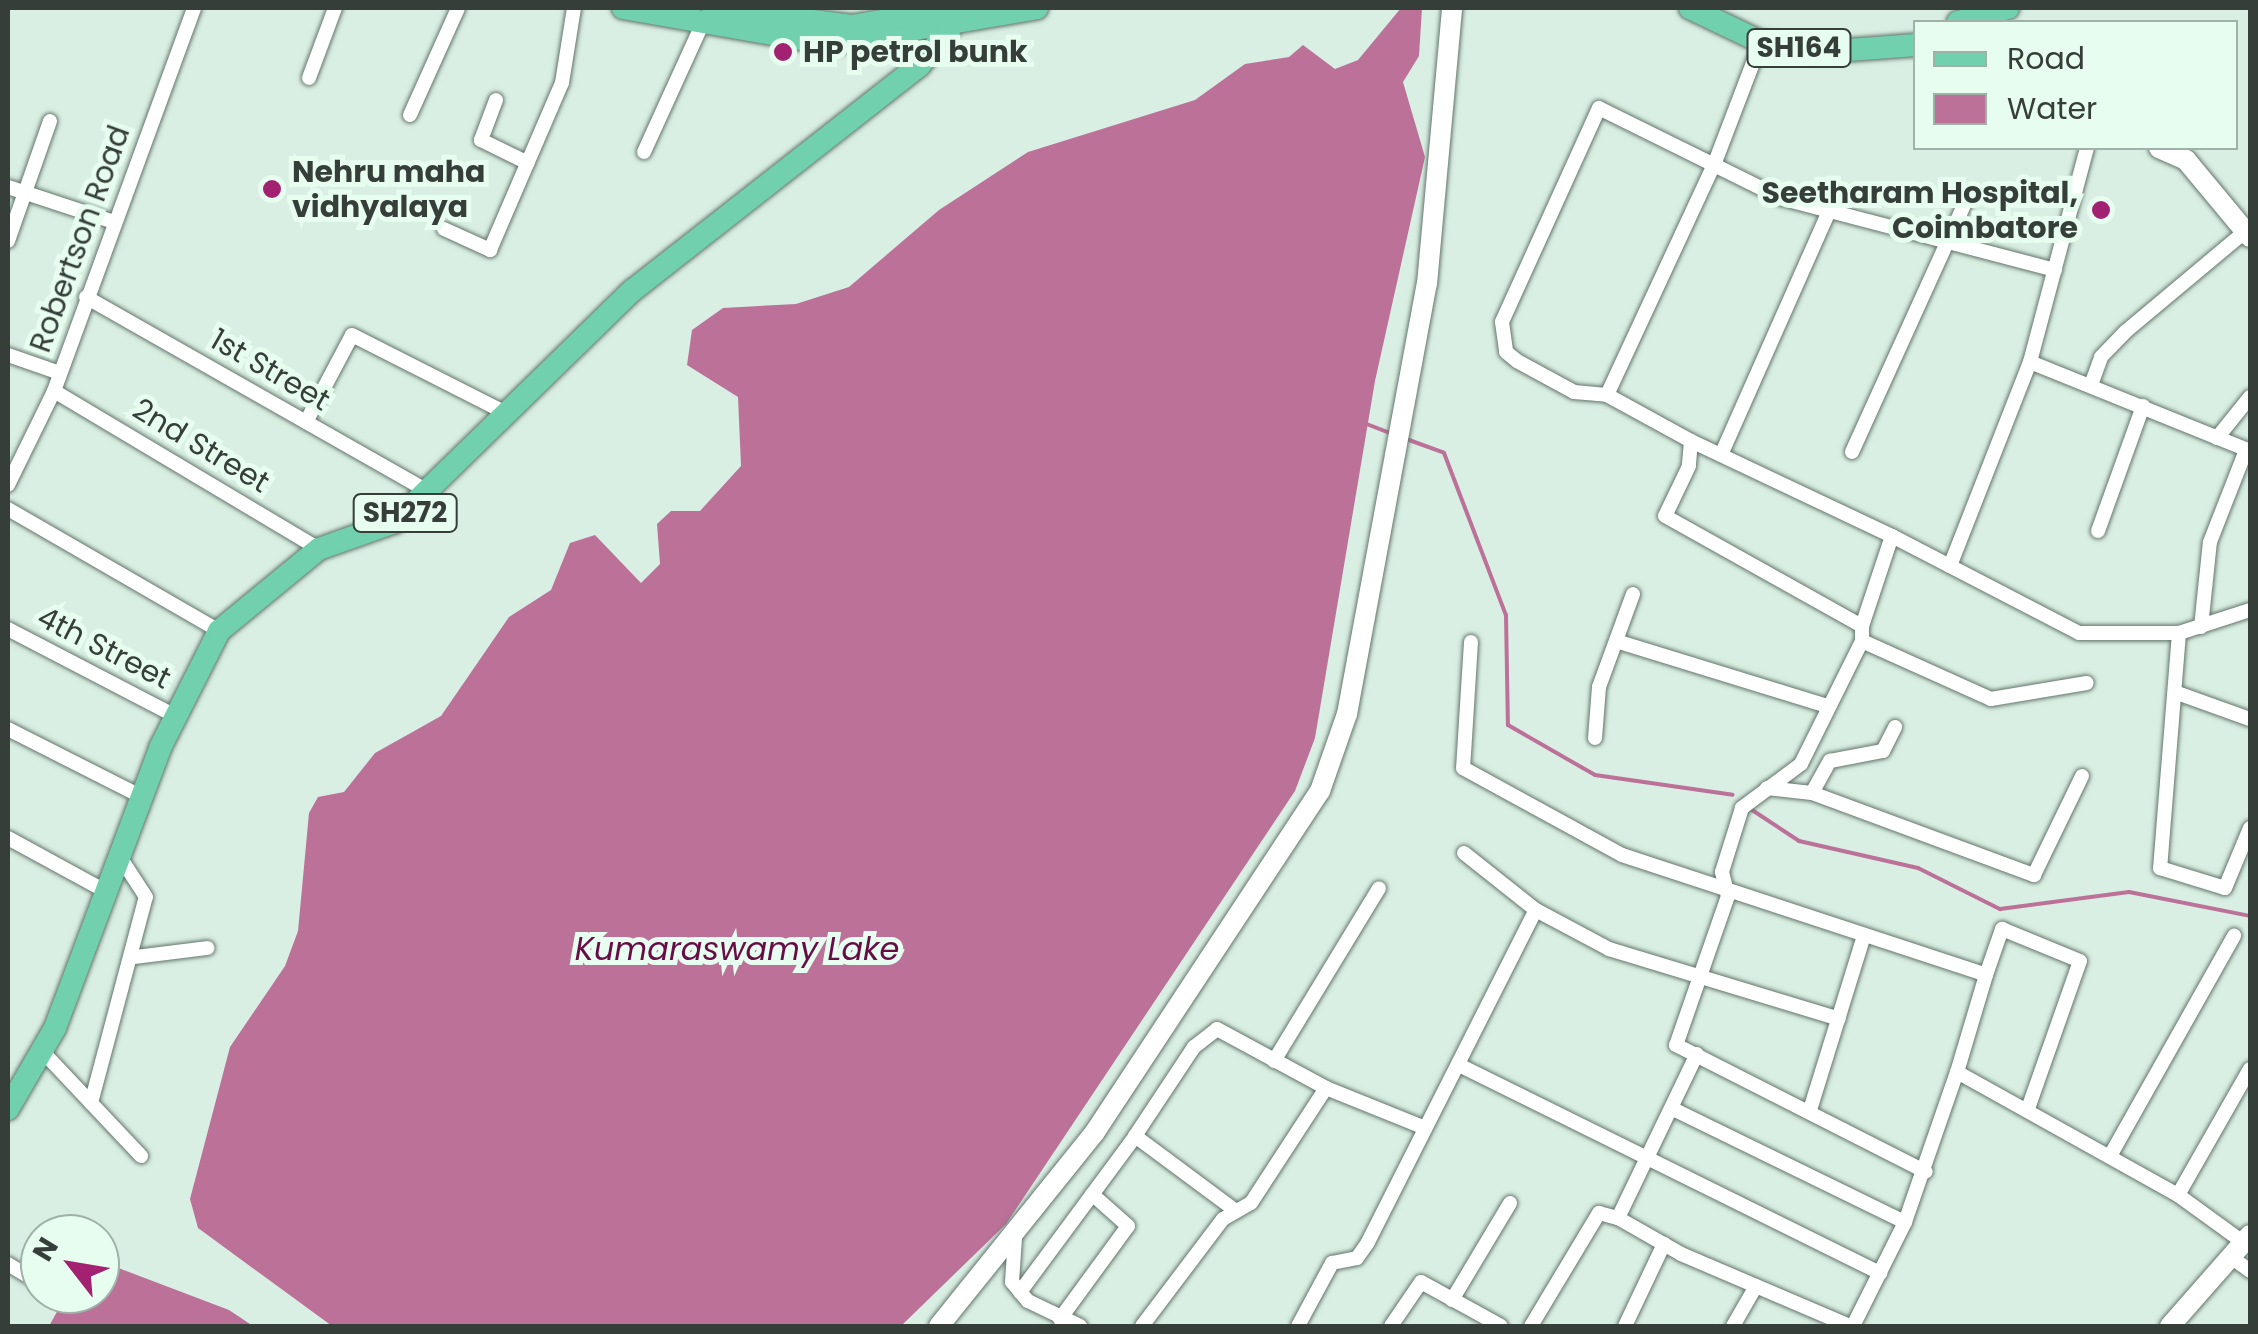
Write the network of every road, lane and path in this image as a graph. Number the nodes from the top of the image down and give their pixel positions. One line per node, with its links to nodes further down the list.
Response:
1 (194, 8): 32 (street, Robertson Road)
2 (335, 8): 19 (street)
3 (458, 8): 21 (street)
4 (574, 8): 26 (street)
5 (623, 8): 13 (main road)
6 (1037, 8): 12 (main road)
7 (1452, 8): 121 (street)
8 (1690, 8): 17 (main road, SH164)
9 (1720, 8): 16 (main road, SH164)
10 (2008, 8): 14 (main road)
11 (2031, 8): 15 (main road)
12 (950, 15): 13 (main road); 47 (main road, SH272)
13 (707, 17): 25 (street)
14 (1965, 20)
15 (2008, 20)
16 (1913, 31)
17 (1761, 42): 18 (main road, SH164); 27 (street)
18 (1913, 45)
19 (308, 78)
20 (496, 100): 26 (street)
21 (410, 115)
22 (50, 121): 29 (street)
23 (2086, 150): 37 (street)
24 (2164, 150): 34 (street)
25 (644, 152)
26 (528, 163): 33 (street)
27 (1714, 165): 31 (street); 44 (street); 44 (street)
28 (8, 187): 29 (street)
29 (26, 193): 32 (street); 35 (street)
30 (1968, 196): 36 (street)
31 (1828, 214): 36 (street); 53 (street)
32 (114, 222): 38 (street, Robertson Road)
33 (444, 229)
34 (2248, 234): 42 (street)
35 (8, 241)
36 (1945, 244): 37 (street); 52 (street)
37 (2055, 270): 40 (street)
38 (86, 297): 41 (street, Robertson Road); 48 (street, 1st Street)
39 (8, 355): 41 (street)
40 (2030, 362): 42 (street); 60 (street)
41 (60, 373): 43 (street, Robertson Road)
42 (2091, 385): 46 (street)
43 (54, 390): 54 (street, Robertson Road); 59 (street, 2nd Street)
44 (1606, 395): 50 (street)
45 (2250, 397): 49 (street)
46 (2143, 406): 49 (street); 57 (street)
47 (510, 415): 48 (street); 55 (main road, SH272)
48 (306, 422): 55 (street, 1st Street)
49 (2217, 438): 51 (street)
50 (1691, 441): 53 (street); 66 (street)
51 (2248, 451): 63 (street)
52 (1852, 452)
53 (1721, 455): 58 (street)
54 (8, 485)
55 (428, 491): 59 (main road, SH272)
56 (8, 510): 65 (street)
57 (2098, 531)
58 (1892, 536): 60 (street); 66 (street)
59 (319, 549): 65 (main road, SH272)
60 (1950, 566): 67 (street)
61 (1633, 594): 68 (street)
62 (2250, 610): 63 (street)
63 (2200, 627): 67 (street)
64 (8, 628): 73 (street, 4th Street)
65 (219, 631): 73 (main road, SH272)
66 (1862, 633): 70 (street); 72 (street)
67 (2179, 634): 71 (street)
68 (1616, 641): 72 (street); 77 (street)
69 (1471, 642): 86 (street)
70 (2088, 684)
71 (2180, 694): 74 (street); 82 (street)
72 (1827, 706): 79 (street)
73 (175, 716): 81 (main road, SH272)
74 (2250, 719)
75 (1895, 728): 80 (street)
76 (8, 729): 81 (street)
77 (1595, 738)
78 (2082, 776): 80 (street)
79 (1767, 788): 80 (street); 86 (street)
80 (1812, 793)
81 (142, 797): 85 (main road, SH272)
82 (2250, 828)
83 (8, 838): 88 (street)
84 (1464, 853): 89 (street)
85 (120, 857): 88 (main road, SH272); 93 (street)
86 (1725, 884): 90 (street); 94 (street)
87 (1379, 888): 99 (street)
88 (107, 892): 97 (main road, SH272)
89 (1536, 910): 94 (street); 100 (street)
90 (1864, 936): 95 (street); 96 (street)
91 (2234, 936): 112 (street)
92 (207, 948): 93 (street)
93 (135, 957): 104 (street)
94 (1702, 973): 96 (street); 98 (street)
95 (1986, 975): 102 (street); 105 (street)
96 (1838, 1018): 108 (street)
97 (43, 1052): 104 (street); 106 (main road, SH272)
98 (1697, 1054): 107 (street); 108 (street)
99 (1274, 1061): 103 (street); 110 (street)
100 (1459, 1065): 109 (street); 113 (street)
101 (2250, 1069): 116 (street)
102 (1956, 1072): 105 (street); 114 (street)
103 (1326, 1088): 109 (street); 118 (street)
104 (91, 1103): 111 (street)
105 (2029, 1106): 112 (street)
106 (8, 1109)
107 (1674, 1110): 113 (street); 120 (street)
108 (1810, 1110): 114 (street)
109 (1425, 1128): 132 (street)
110 (1136, 1135): 115 (street); 118 (street)
111 (140, 1156)
112 (2110, 1156): 116 (street)
113 (1650, 1164): 119 (street); 125 (street)
114 (1926, 1172): 120 (street)
115 (1092, 1194): 127 (street); 129 (street)
116 (2178, 1194): 123 (street)
117 (1510, 1203): 128 (street)
118 (1236, 1212): 131 (street)
119 (1618, 1218): 122 (street); 135 (street)
120 (1905, 1222): 125 (street)
121 (1014, 1238): 127 (street); 130 (street)
122 (1664, 1244): 126 (street); 136 (street)
123 (2242, 1245): 124 (street); 139 (street)
124 (2250, 1271)
125 (1880, 1272): 138 (street)
126 (1756, 1286): 137 (street); 138 (street)
127 (1020, 1292): 129 (street)
128 (1452, 1300): 133 (street); 134 (street)
129 (1070, 1324)
130 (939, 1326)
131 (1142, 1326)
132 (1298, 1326)
133 (1391, 1326)
134 (1498, 1326)
135 (1531, 1326)
136 (1625, 1326)
137 (1733, 1326)
138 (1852, 1326)
139 (2170, 1326)

